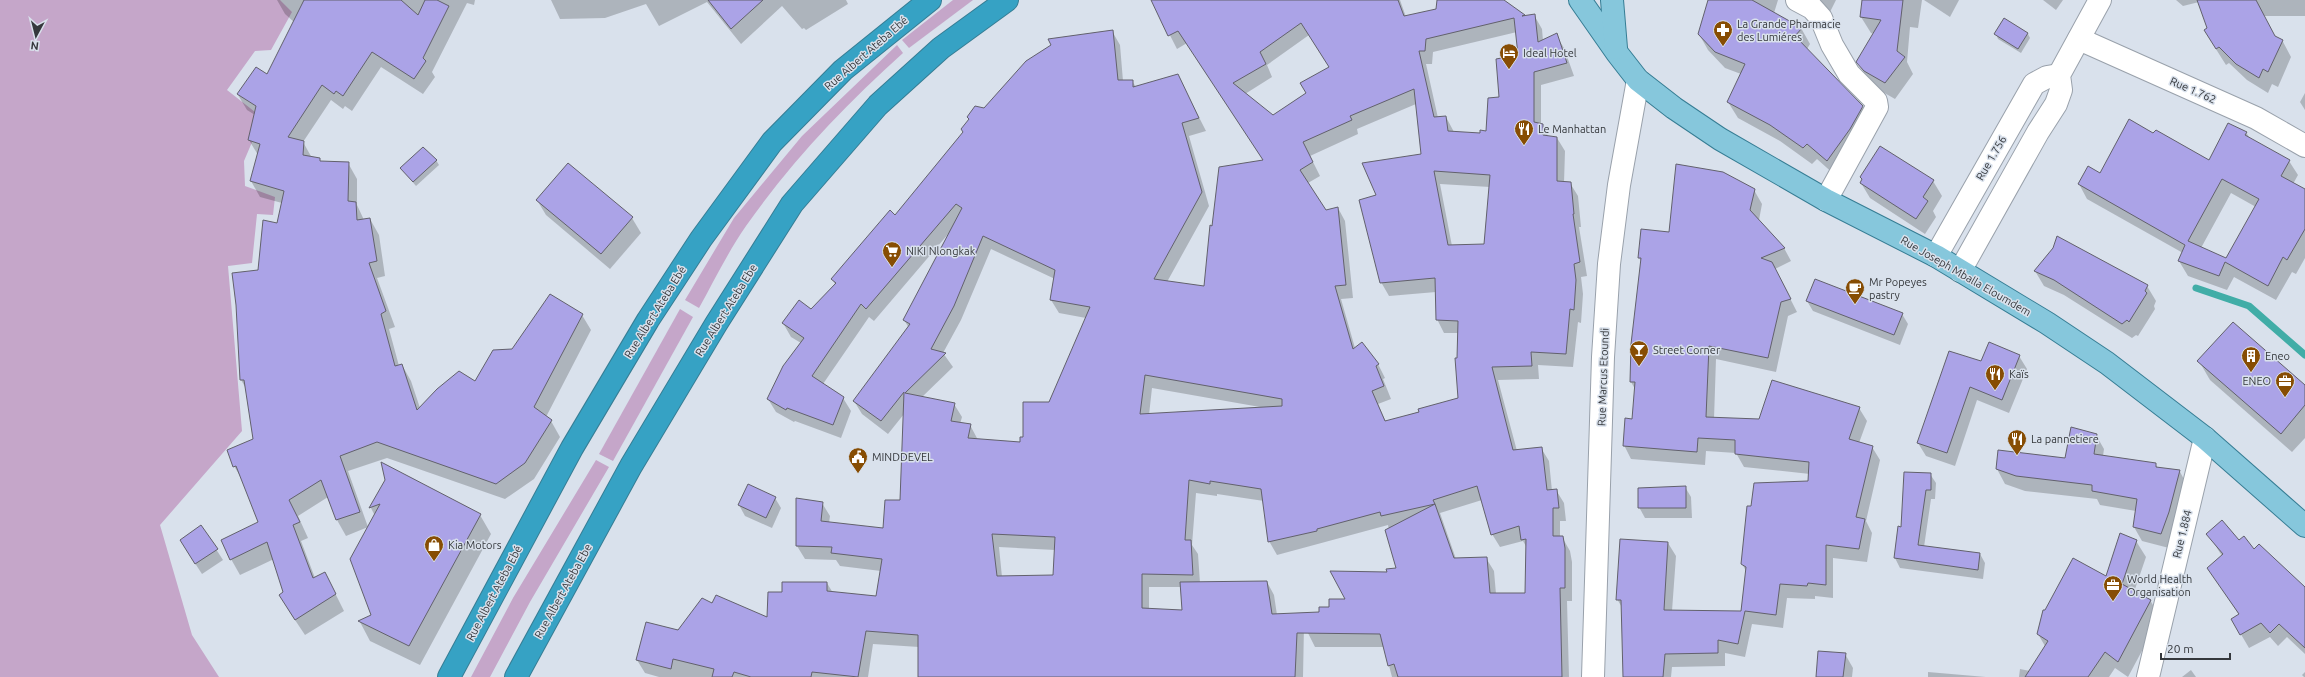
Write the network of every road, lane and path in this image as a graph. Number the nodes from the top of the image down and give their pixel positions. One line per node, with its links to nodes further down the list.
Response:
1 (930, 0): 17 (highway, Rue Albert Ateba Ebé)
2 (1007, 0): 18 (highway, Rue Albert Ateba Ebe)
3 (1580, 0): 8 (main road, Rue Joseph Mballa Eloumdem)
4 (1612, 0): 8 (main road)
5 (1797, 0): 12 (street)
6 (2100, 0): 7 (street)
7 (2079, 39): 9 (street); 11 (street, Rue 1.762)
8 (1616, 54): 10 (main road, Rue Joseph Mballa Eloumdem)
9 (2059, 75): 13 (street, Rue 1.756); 14 (street)
10 (1638, 80): 12 (main road, Rue Joseph Mballa Eloumdem); 19 (street, Rue Marcus Etoundi)
11 (2305, 146)
12 (1826, 200): 13 (main road, Rue Joseph Mballa Eloumdem)
13 (1936, 256): 14 (main road, Rue Joseph Mballa Eloumdem)
14 (1960, 271): 15 (main road, Rue Joseph Mballa Eloumdem)
15 (2205, 438): 16 (main road, Rue Joseph Mballa Eloumdem); 20 (street, Rue 1.884)
16 (2305, 526)
17 (449, 677)
18 (516, 677)
19 (1594, 677)
20 (2148, 677)

